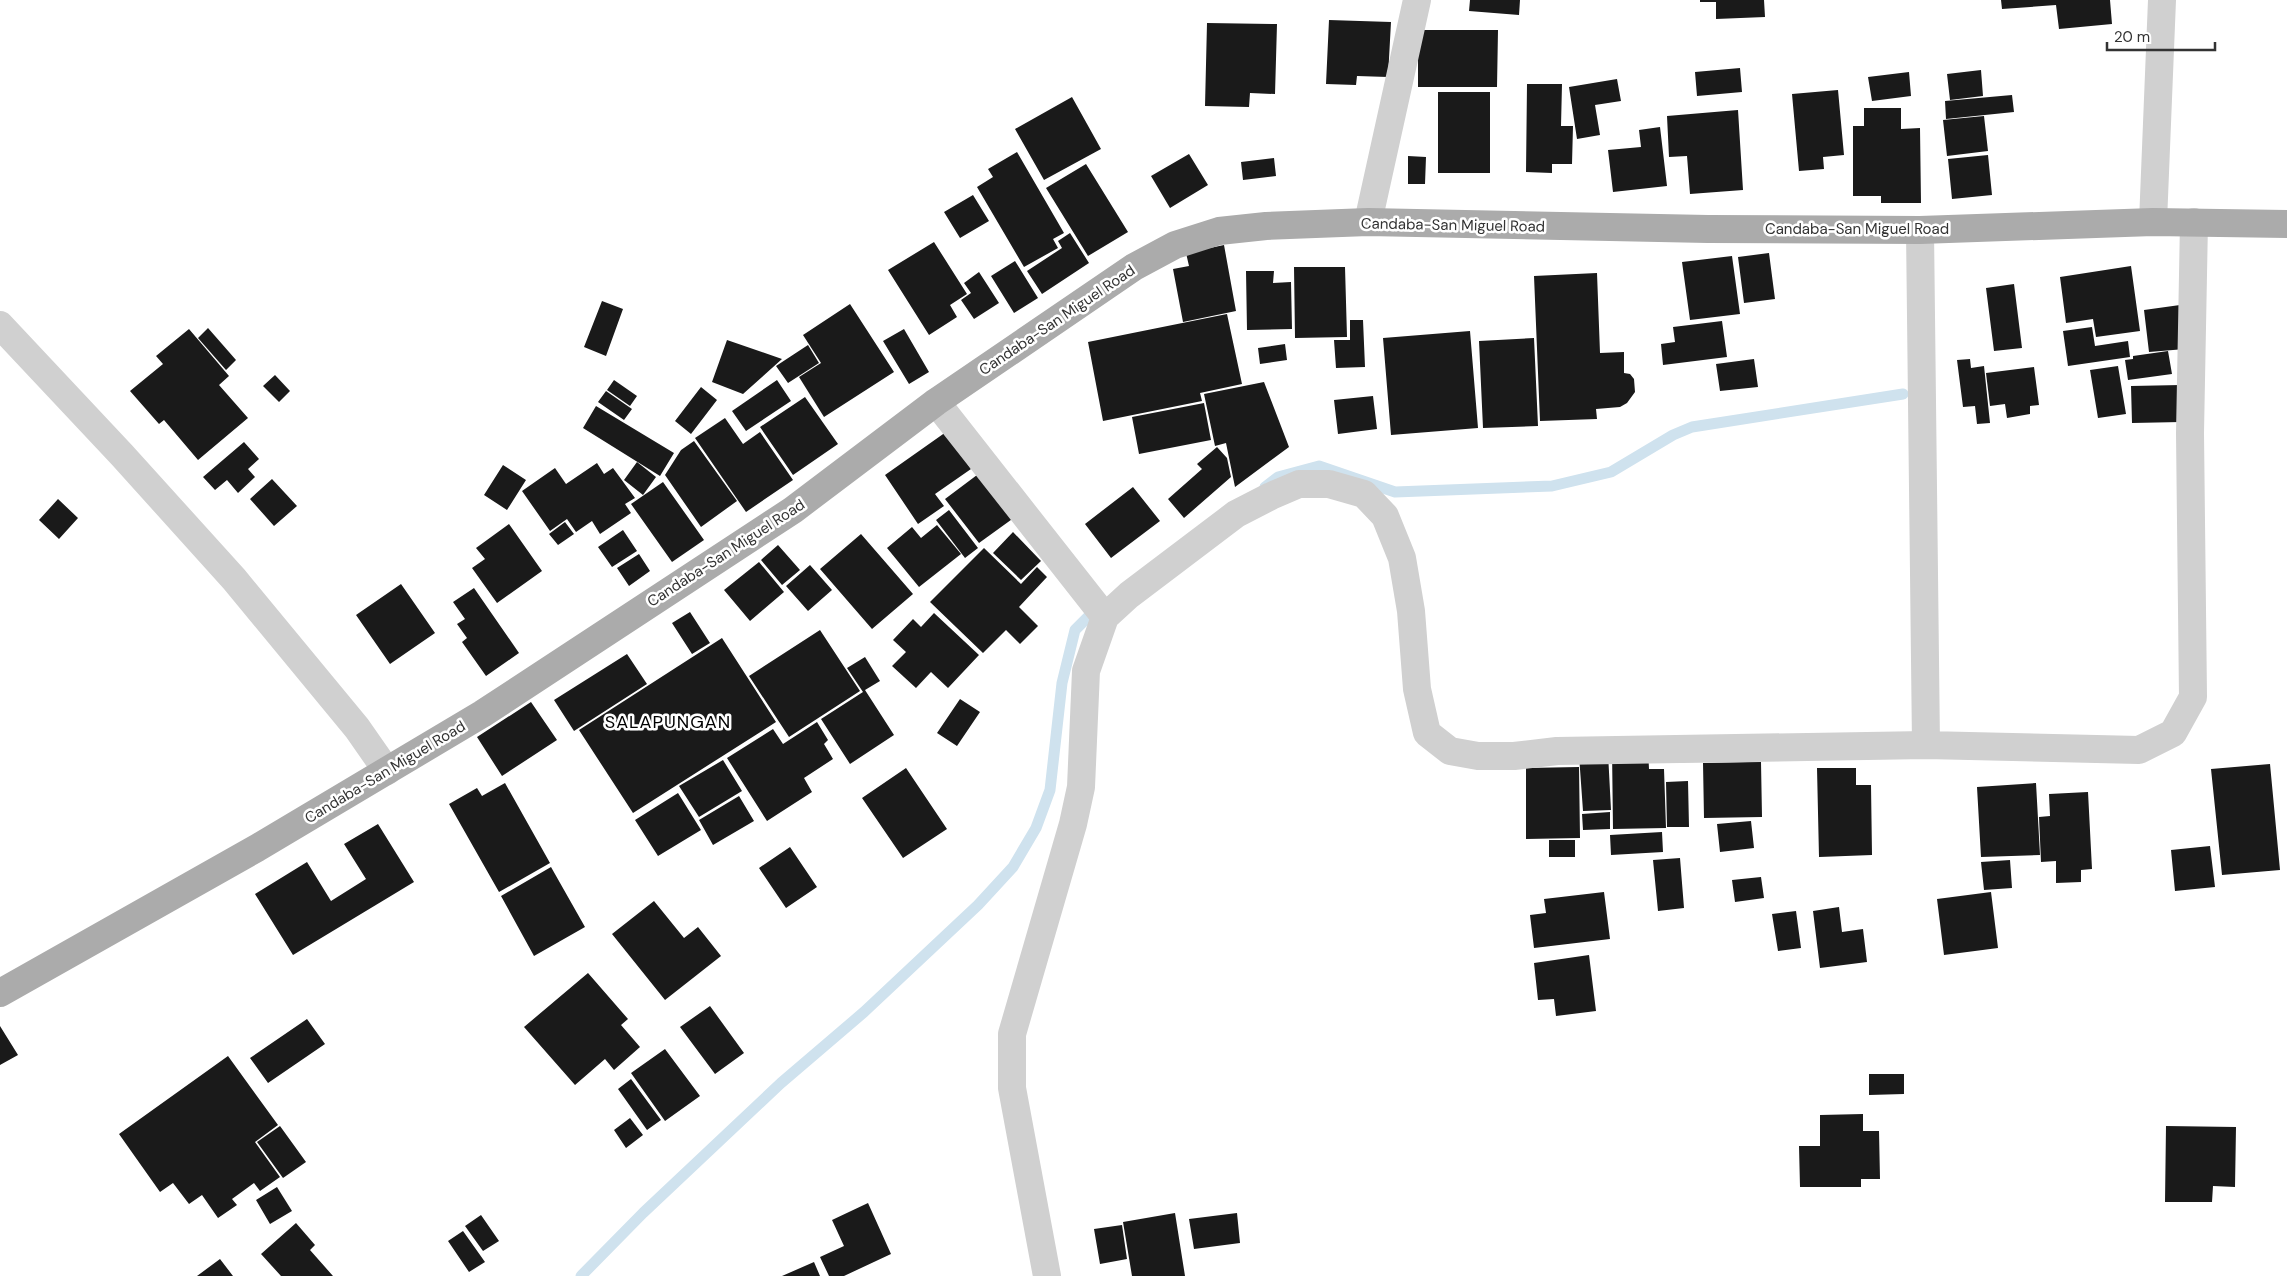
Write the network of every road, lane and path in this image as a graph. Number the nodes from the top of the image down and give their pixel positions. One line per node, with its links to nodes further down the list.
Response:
1 (1417, 0): 3 (street)
2 (2162, 0): 4 (street)
3 (1368, 222): 7 (main road, Candaba-San Miguel Road); 9 (main road, Candaba-San Miguel Road)
4 (2153, 222): 5 (main road, Candaba-San Miguel Road); 7 (main road, Candaba-San Miguel Road)
5 (2194, 222): 6 (main road, Candaba-San Miguel Road); 11 (street)
6 (2287, 224)
7 (1920, 230): 11 (street)
8 (0, 325): 12 (street)
9 (936, 402): 10 (street); 12 (main road, Candaba-San Miguel Road)
10 (1103, 615): 11 (street); 14 (street)
11 (1926, 745)
12 (387, 771): 13 (main road, Candaba-San Miguel Road)
13 (0, 994)
14 (1047, 1276)

